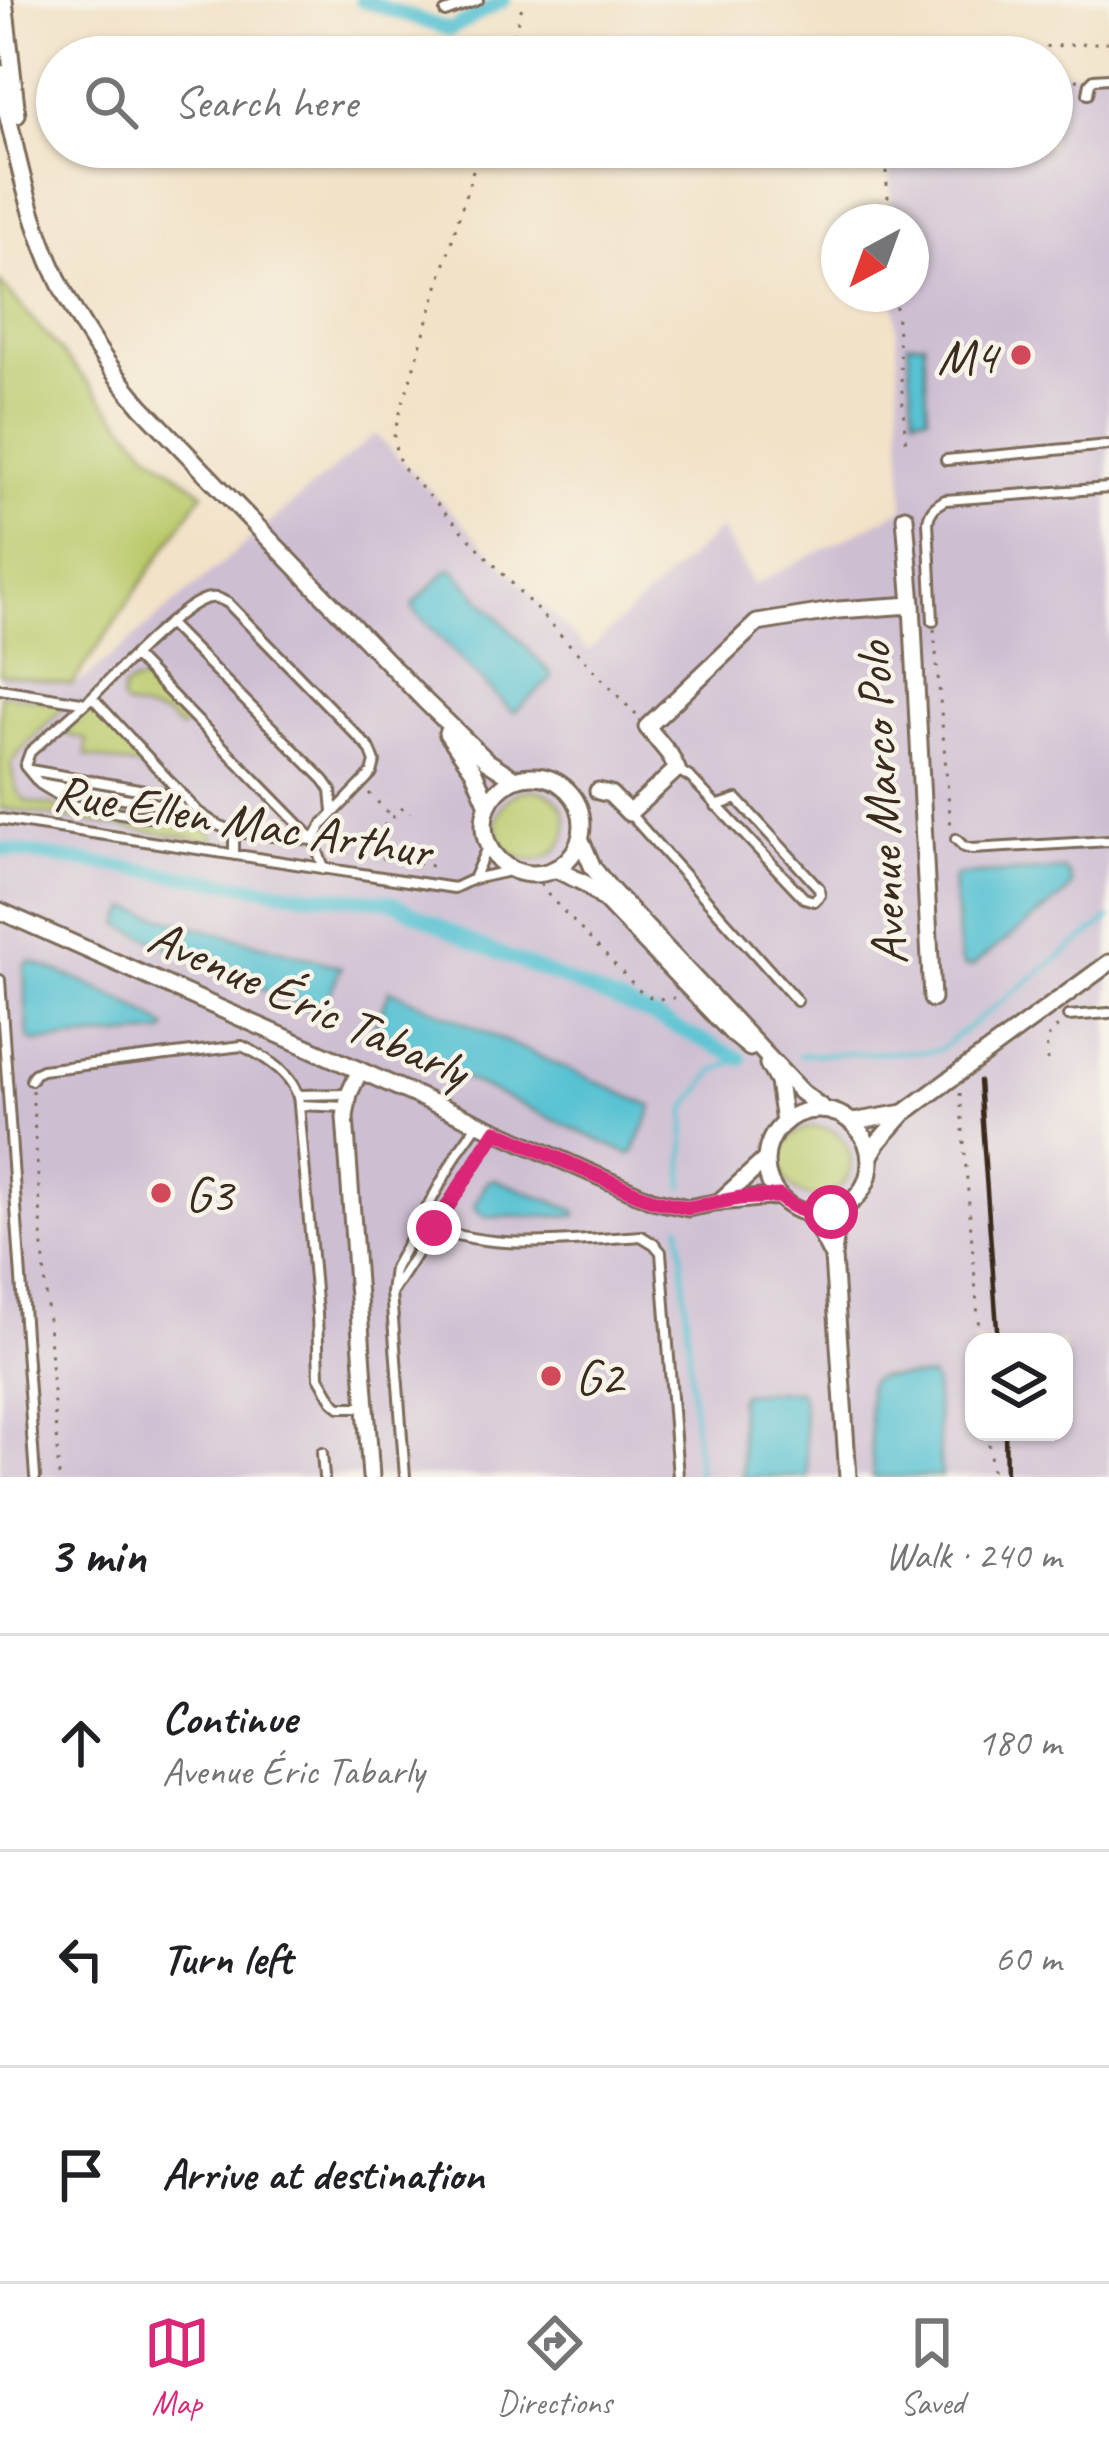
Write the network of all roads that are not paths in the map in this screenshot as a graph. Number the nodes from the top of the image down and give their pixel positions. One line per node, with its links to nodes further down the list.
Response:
1 (4, 0): 7 (street)
2 (478, 0): 3 (lane)
3 (445, 13)
4 (0, 74): 7 (street)
5 (1109, 78): 6 (lane)
6 (1088, 94)
7 (22, 183): 18 (street)
8 (1109, 445): 9 (lane)
9 (946, 460)
10 (1109, 488): 13 (lane)
11 (905, 517): 12 (street, Avenue Marco Polo)
12 (912, 604): 19 (street, Avenue Marco Polo); 48 (street, Avenue Marco Polo)
13 (933, 621)
14 (169, 624): 15 (lane); 29 (lane); 29 (lane)
15 (134, 656): 17 (lane); 36 (lane)
16 (0, 689): 17 (lane)
17 (88, 700): 20 (lane); 28 (lane)
18 (425, 701): 21 (street); 24 (street)
19 (676, 769): 25 (lane); 30 (street)
20 (28, 770): 26 (lane); 26 (lane)
21 (515, 779): 22 (street); 24 (street)
22 (567, 789): 23 (street); 27 (street)
23 (598, 790): 27 (street); 30 (street)
24 (488, 805): 38 (street)
25 (716, 806): 34 (lane); 39 (lane)
26 (181, 810): 28 (lane)
27 (580, 811): 33 (street)
28 (198, 812): 32 (lane)
29 (333, 812): 36 (lane)
30 (629, 813): 49 (lane)
31 (0, 819): 40 (lane, Rue Ellen Mac Arthur)
32 (234, 832): 36 (lane); 40 (lane)
33 (580, 838): 42 (street); 57 (street)
34 (773, 838): 39 (lane); 39 (lane)
35 (956, 839): 37 (lane)
36 (314, 840): 41 (lane)
37 (1109, 841)
38 (488, 845): 43 (street); 44 (lane)
39 (759, 851)
40 (234, 855): 41 (lane, Rue Ellen Mac Arthur)
41 (324, 869): 44 (lane, Rue Ellen Mac Arthur)
42 (555, 869): 43 (street); 59 (street)
43 (514, 870): 44 (lane, Rue Ellen Mac Arthur)
44 (473, 879)
45 (0, 911): 52 (street, Avenue Éric Tabarly)
46 (1109, 963): 58 (street)
47 (0, 980): 54 (lane)
48 (932, 999)
49 (797, 1001)
50 (1109, 1013): 51 (lane)
51 (1068, 1016)
52 (360, 1070): 56 (street); 61 (street, Avenue Éric Tabarly)
53 (31, 1080): 55 (lane)
54 (4, 1094): 75 (lane)
55 (299, 1100): 56 (lane); 73 (lane)
56 (348, 1100): 73 (street)
57 (825, 1110): 59 (street); 60 (street)
58 (904, 1113): 60 (street); 63 (street)
59 (784, 1122): 64 (street)
60 (852, 1122): 63 (street)
61 (478, 1123): 62 (street, Avenue Éric Tabarly); 69 (lane)
62 (496, 1131): 66 (street, Avenue Éric Tabarly); 70 (lane)
63 (870, 1156): 67 (street)
64 (766, 1160): 65 (street); 66 (street)
65 (779, 1196): 66 (street, Avenue Éric Tabarly); 68 (street)
66 (719, 1202)
67 (844, 1207): 68 (street); 71 (street)
68 (805, 1212): 71 (street)
69 (419, 1220): 70 (lane); 72 (lane)
70 (434, 1228): 72 (lane); 79 (lane)
71 (832, 1257): 80 (street)
72 (391, 1294): 78 (lane)
73 (366, 1407): 77 (street)
74 (322, 1454): 76 (lane)
75 (35, 1477)
76 (324, 1477)
77 (371, 1477)
78 (405, 1477)
79 (678, 1477)
80 (848, 1477)

